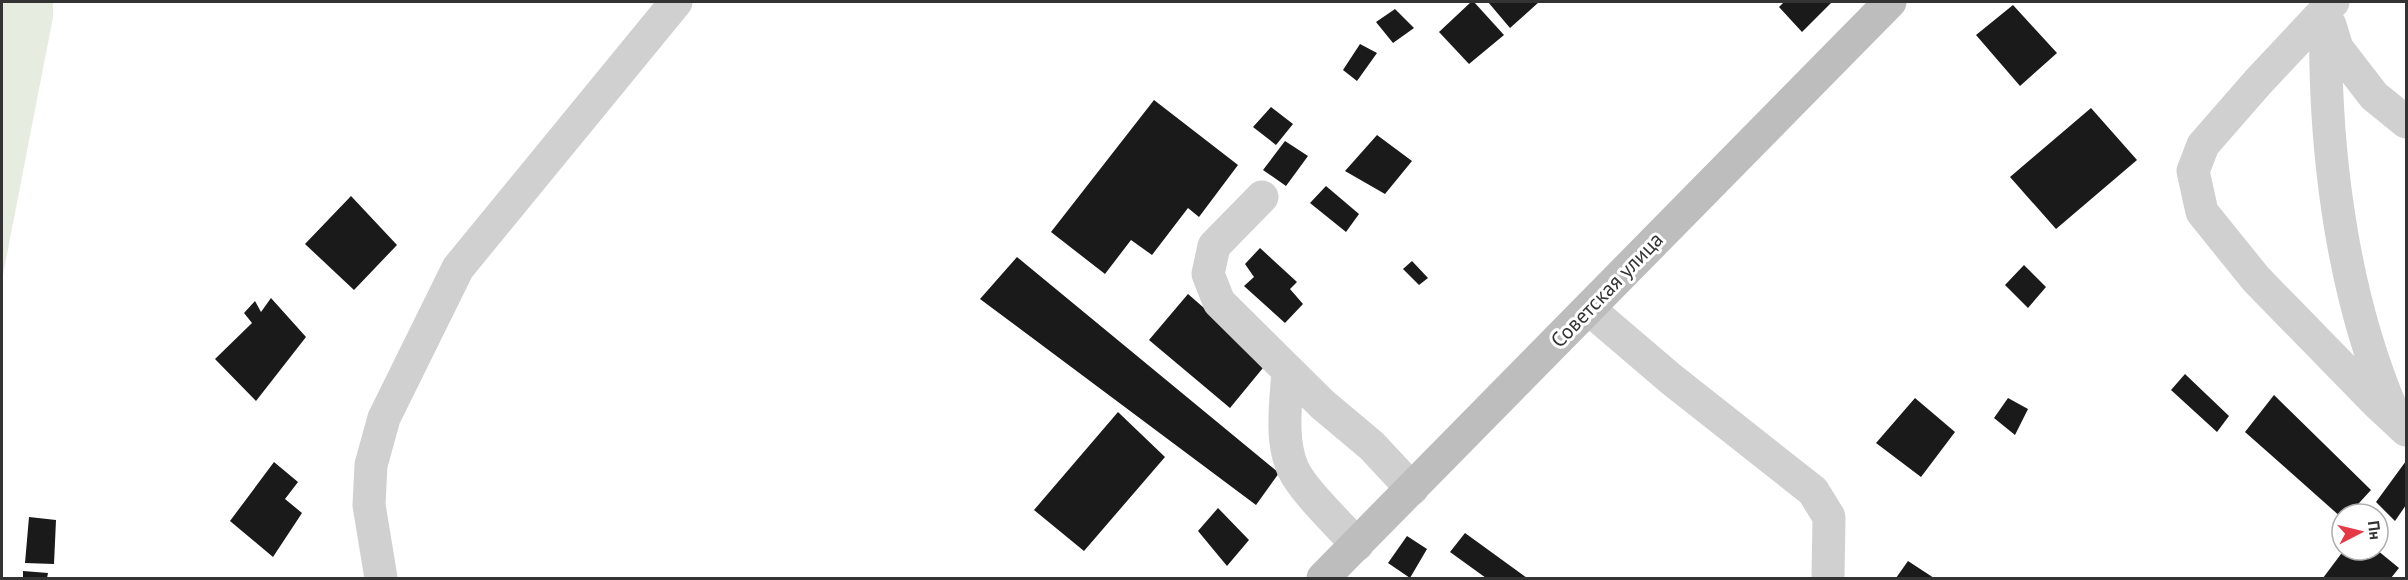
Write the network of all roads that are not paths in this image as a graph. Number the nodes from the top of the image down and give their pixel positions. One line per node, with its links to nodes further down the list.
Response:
1 (676, 2): 11 (street)
2 (1890, 2): 6 (main road, Советская улица)
3 (2330, 5): 4 (street); 8 (street); 8 (street)
4 (2406, 122)
5 (1262, 197): 7 (street)
6 (1589, 309): 9 (main road, Советская улица); 13 (street)
7 (1288, 371): 9 (street); 10 (street)
8 (2402, 425)
9 (1412, 489): 10 (main road, Советская улица)
10 (1357, 545): 12 (main road, Советская улица)
11 (381, 579)
12 (1323, 579)
13 (1828, 579)

